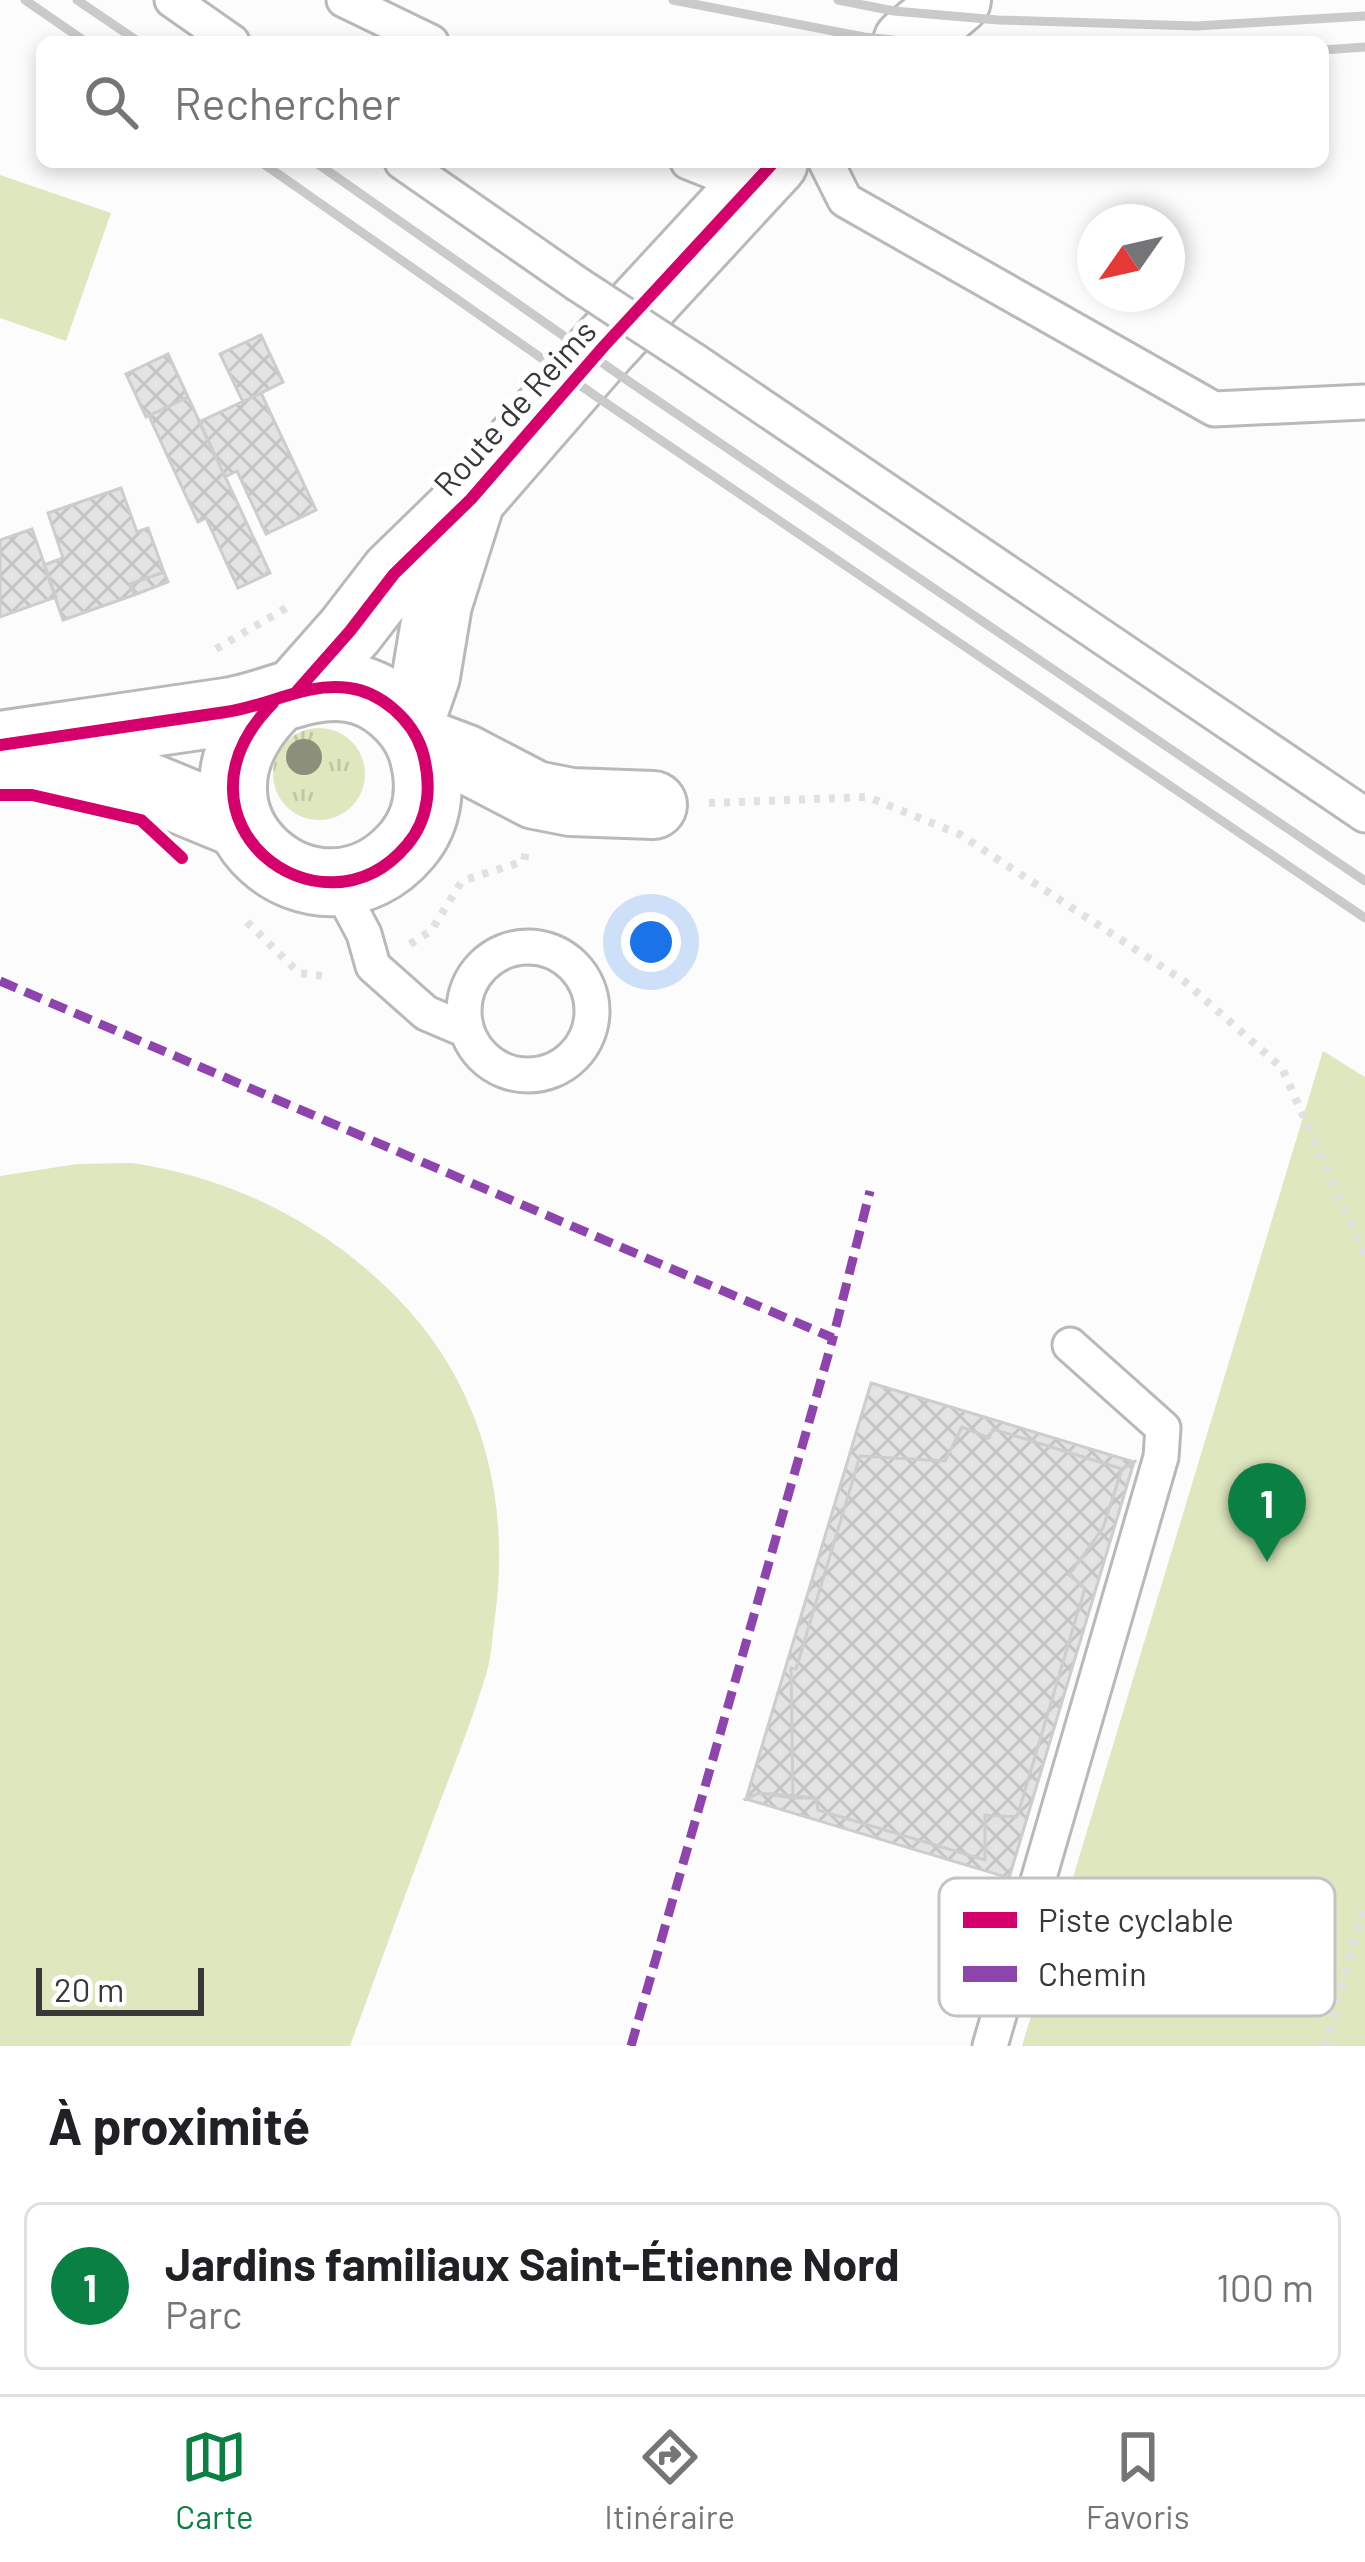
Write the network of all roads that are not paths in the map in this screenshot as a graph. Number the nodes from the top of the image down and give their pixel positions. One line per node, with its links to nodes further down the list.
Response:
1 (172, 0): 4 (lane)
2 (344, 0): 5 (lane)
3 (957, 0): 6 (street)
4 (223, 36)
5 (419, 36)
6 (914, 36)
7 (411, 168): 18 (lane, bridge)
8 (724, 168): 10 (lane)
9 (829, 168): 11 (lane)
10 (761, 174): 12 (street, Route de Reims)
11 (1365, 402)
12 (471, 499): 13 (street, Route de Reims); 14 (street, Route de Reims)
13 (285, 697): 14 (street); 15 (street); 19 (street, Route de Reims)
14 (414, 733): 16 (street); 20 (street, Route de Reims)
15 (0, 749): 19 (street)
16 (535, 795): 17 (street); 20 (street)
17 (653, 805)
18 (1365, 815)
19 (239, 824): 21 (street)
20 (415, 835): 21 (street)
21 (338, 883): 22 (lane)
22 (466, 1030)
23 (1070, 1345): 24 (lane)
24 (1039, 1878)
25 (999, 2016): 26 (lane)
26 (990, 2046)

